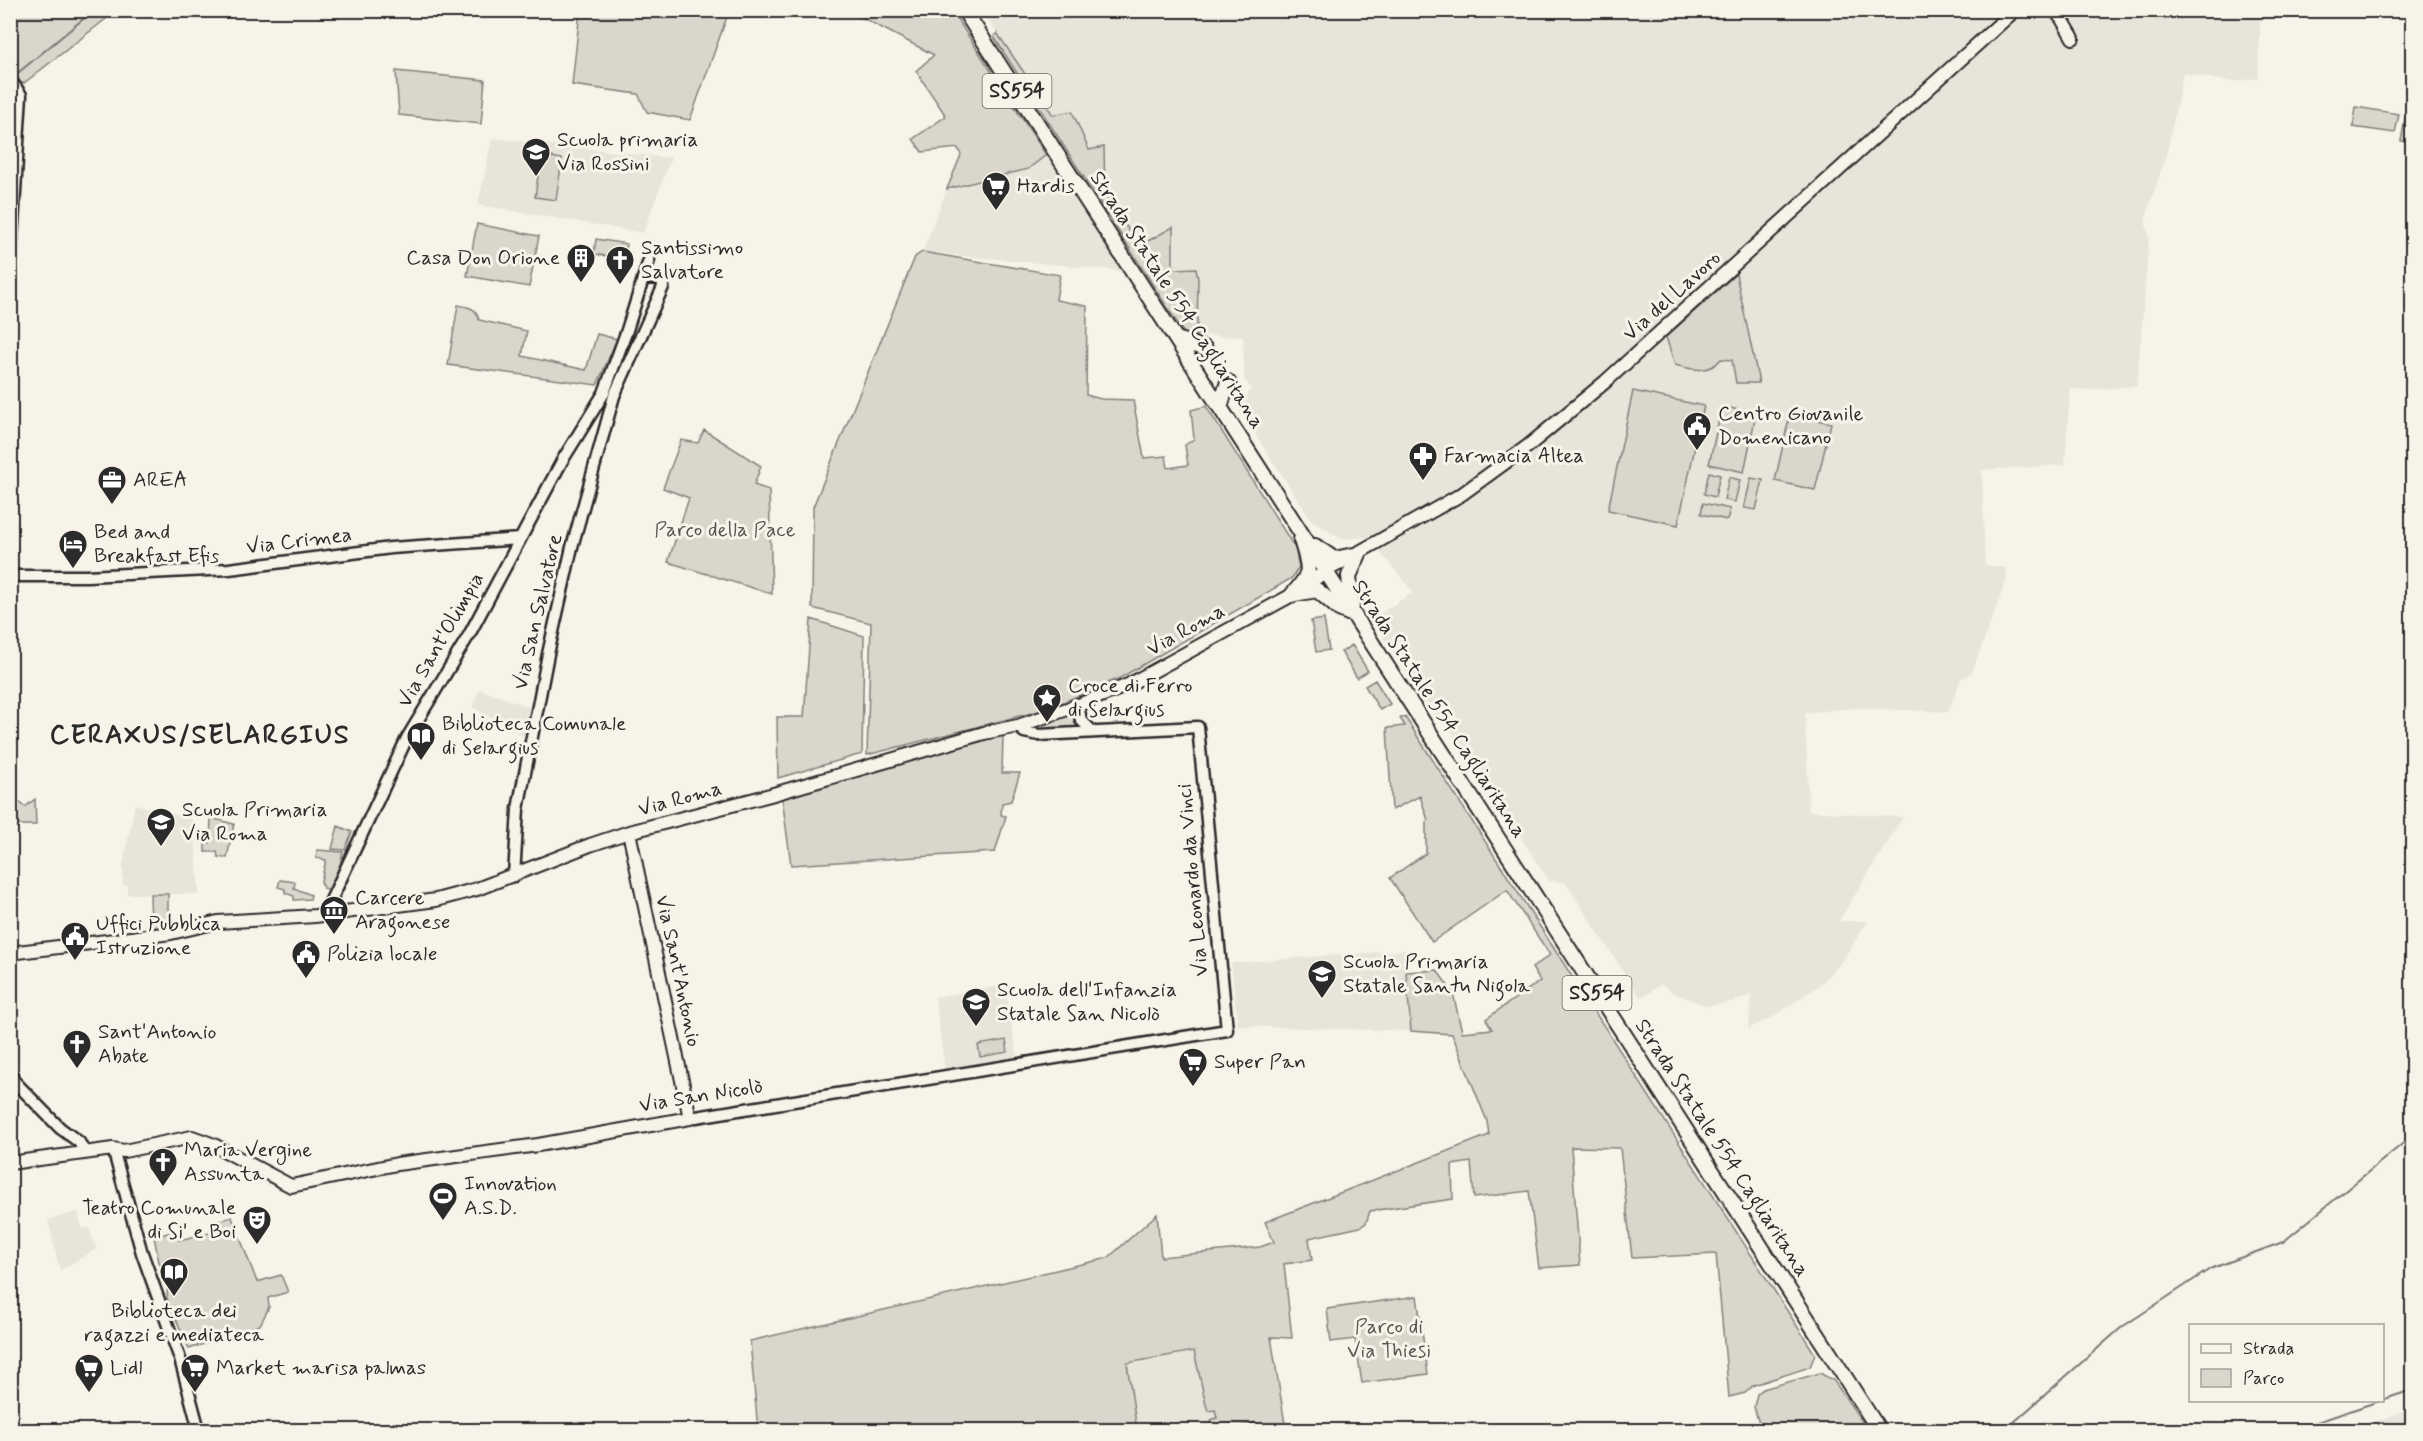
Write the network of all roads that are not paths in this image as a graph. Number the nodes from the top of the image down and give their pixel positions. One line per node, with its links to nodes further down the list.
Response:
1 (964, 10): 10 (main road, Strada Statale 554 Cagliaritana / SS554)
2 (2015, 10): 17 (main road, Via del Lavoro)
3 (2055, 10): 4 (main road)
4 (2067, 10)
5 (10, 79): 6 (street)
6 (16, 94): 7 (street)
7 (10, 273)
8 (643, 278): 9 (street); 9 (street); 13 (street)
9 (662, 279): 13 (street)
10 (1177, 339): 11 (main road); 14 (main road, Strada Statale 554 Cagliaritana / SS554)
11 (1205, 349)
12 (1228, 382): 14 (main road)
13 (609, 395): 16 (street, Via Sant'Olimpia); 26 (street, Via San Salvatore)
14 (1220, 407): 15 (main road, Strada Statale 554 Cagliaritana / SS554)
15 (1296, 524): 17 (main road); 18 (main road, Strada Statale 554 Cagliaritana / SS554); 20 (main road)
16 (520, 539): 19 (street, Via Crimea); 27 (street, Via Sant'Olimpia)
17 (1359, 554): 18 (main road, Via del Lavoro); 21 (main road)
18 (1326, 571): 20 (main road, Via Roma); 21 (main road, Strada Statale 554 Cagliaritana / SS554)
19 (10, 576)
20 (1292, 595): 21 (main road); 22 (main road, Via Roma)
21 (1353, 615): 36 (main road, Strada Statale 554 Cagliaritana / SS554)
22 (1078, 706): 23 (main road, Via Roma); 24 (street)
23 (1021, 729): 24 (street); 25 (main road, Via Roma)
24 (1092, 731): 29 (street, Via Leonardo da Vinci)
25 (629, 832): 26 (main road, Via Roma); 31 (main road, Via Sant'Antonio)
26 (514, 876): 27 (main road, Via Roma)
27 (325, 913): 28 (main road, Via Roma)
28 (10, 954)
29 (1227, 1030): 31 (street, Via San Nicolò)
30 (10, 1072): 33 (street)
31 (690, 1118): 32 (main road, Via San Nicolò)
32 (112, 1149): 33 (main road); 35 (street)
33 (86, 1154): 34 (main road)
34 (10, 1163)
35 (199, 1431)
36 (1879, 1431)

